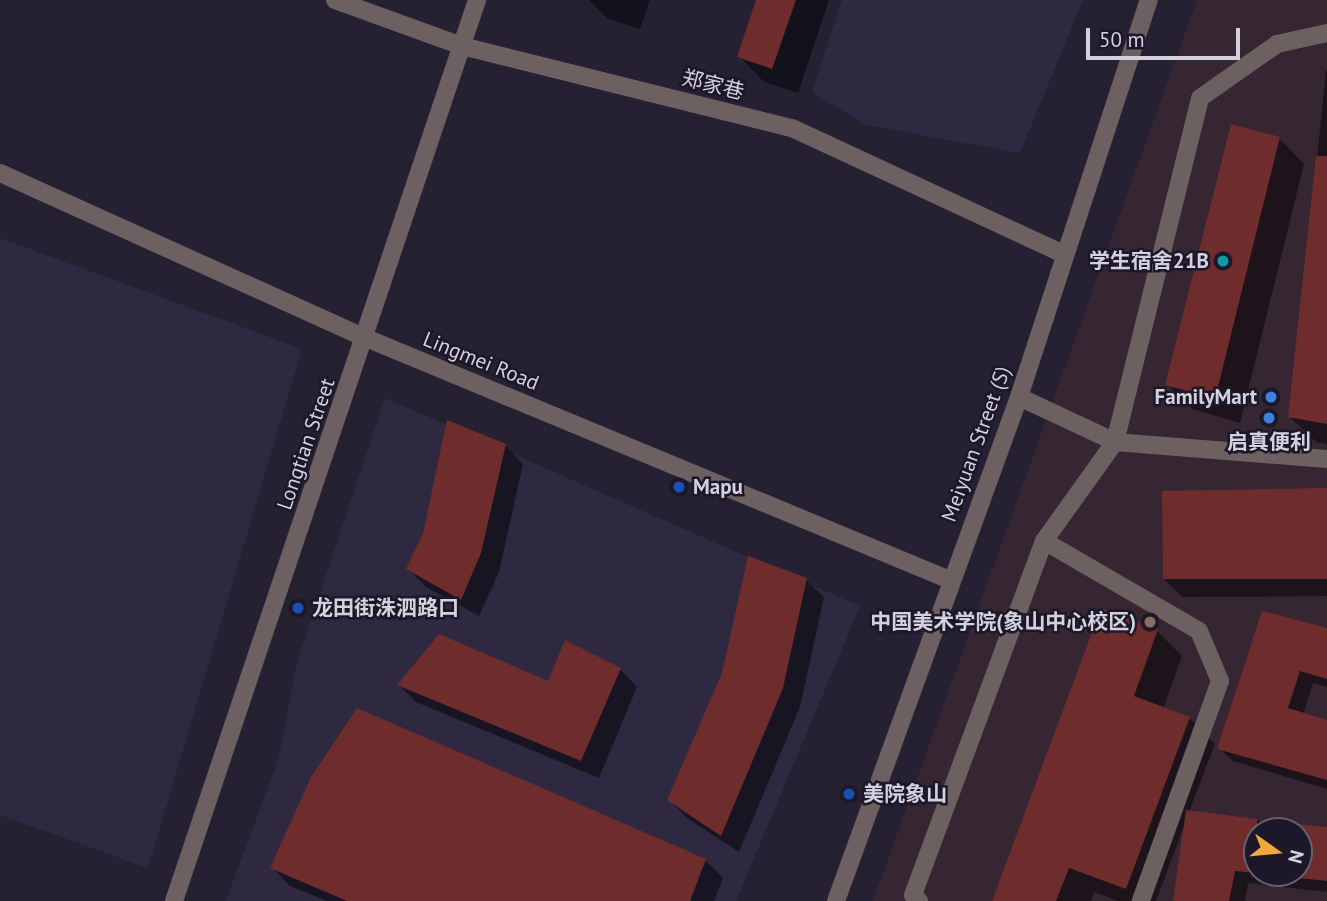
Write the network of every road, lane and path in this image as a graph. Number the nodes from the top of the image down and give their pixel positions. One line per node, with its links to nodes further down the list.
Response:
1 (335, 0): 5 (street, 郑家巷)
2 (477, 0): 5 (street, Longtian Street)
3 (1149, 0): 7 (street, Meiyuan Street (S))
4 (1327, 33): 10 (street)
5 (462, 46): 7 (street, 郑家巷); 8 (street, Longtian Street)
6 (0, 173): 8 (street, Lingmei Road)
7 (1065, 255): 9 (street, Meiyuan Street (S))
8 (366, 338): 13 (street, Lingmei Road); 14 (street, Longtian Street)
9 (1019, 397): 10 (street); 13 (street, Meiyuan Street (S))
10 (1115, 442): 11 (street); 12 (street)
11 (1327, 459)
12 (1044, 541): 16 (street); 17 (street)
13 (950, 580): 15 (street, Meiyuan Street (S))
14 (174, 901)
15 (836, 901)
16 (919, 901)
17 (1141, 901)

